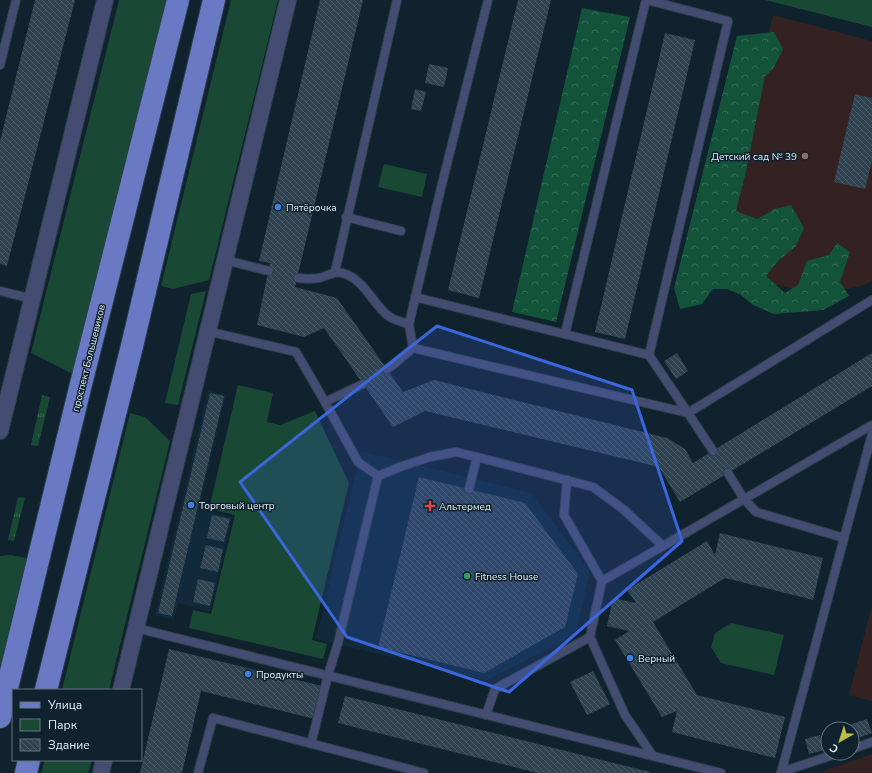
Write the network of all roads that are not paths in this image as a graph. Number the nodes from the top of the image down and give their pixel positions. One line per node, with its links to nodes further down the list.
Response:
1 (16, 0): 9 (lane)
2 (105, 0): 18 (street)
3 (178, 0): 48 (main road, проспект Большевиков)
4 (214, 0): 45 (main road)
5 (288, 0): 12 (street)
6 (397, 0): 10 (lane)
7 (488, 0): 17 (lane)
8 (647, 0): 22 (lane); 24 (lane)
9 (0, 65)
10 (346, 217): 11 (lane); 14 (lane)
11 (401, 231)
12 (225, 260): 13 (lane); 21 (street)
13 (269, 271)
14 (335, 272): 15 (lane); 20 (lane)
15 (298, 278)
16 (0, 291): 18 (lane)
17 (415, 297): 20 (lane); 22 (lane)
18 (33, 299): 30 (street)
19 (872, 300): 28 (lane)
20 (409, 324): 23 (lane)
21 (207, 331): 27 (lane); 42 (street)
22 (565, 334): 24 (lane)
23 (413, 348): 25 (lane); 28 (lane)
24 (649, 355): 28 (lane)
25 (387, 369)
26 (363, 384): 27 (lane)
27 (325, 402): 35 (lane)
28 (688, 413): 32 (lane)
29 (872, 425): 38 (lane)
30 (0, 431)
31 (872, 434): 39 (lane)
32 (713, 451)
33 (477, 457): 35 (lane); 36 (lane); 37 (lane)
34 (728, 473): 38 (lane)
35 (378, 476): 44 (lane)
36 (567, 480): 40 (lane); 41 (lane)
37 (469, 489)
38 (744, 499): 39 (lane); 40 (lane)
39 (844, 538): 56 (lane)
40 (663, 546): 41 (lane)
41 (602, 581): 43 (lane)
42 (136, 628): 44 (lane); 46 (street)
43 (590, 637): 47 (lane); 52 (lane)
44 (328, 675): 47 (lane); 50 (lane)
45 (46, 689)
46 (121, 689)
47 (486, 715): 52 (lane)
48 (0, 717)
49 (872, 742): 51 (lane)
50 (311, 744): 59 (lane); 60 (lane)
51 (860, 746)
52 (653, 756): 61 (lane)
53 (820, 759): 56 (lane)
54 (29, 761): 57 (main road)
55 (104, 761): 58 (street)
56 (781, 772)
57 (26, 773)
58 (101, 773)
59 (198, 773)
60 (424, 773)
61 (721, 773)

